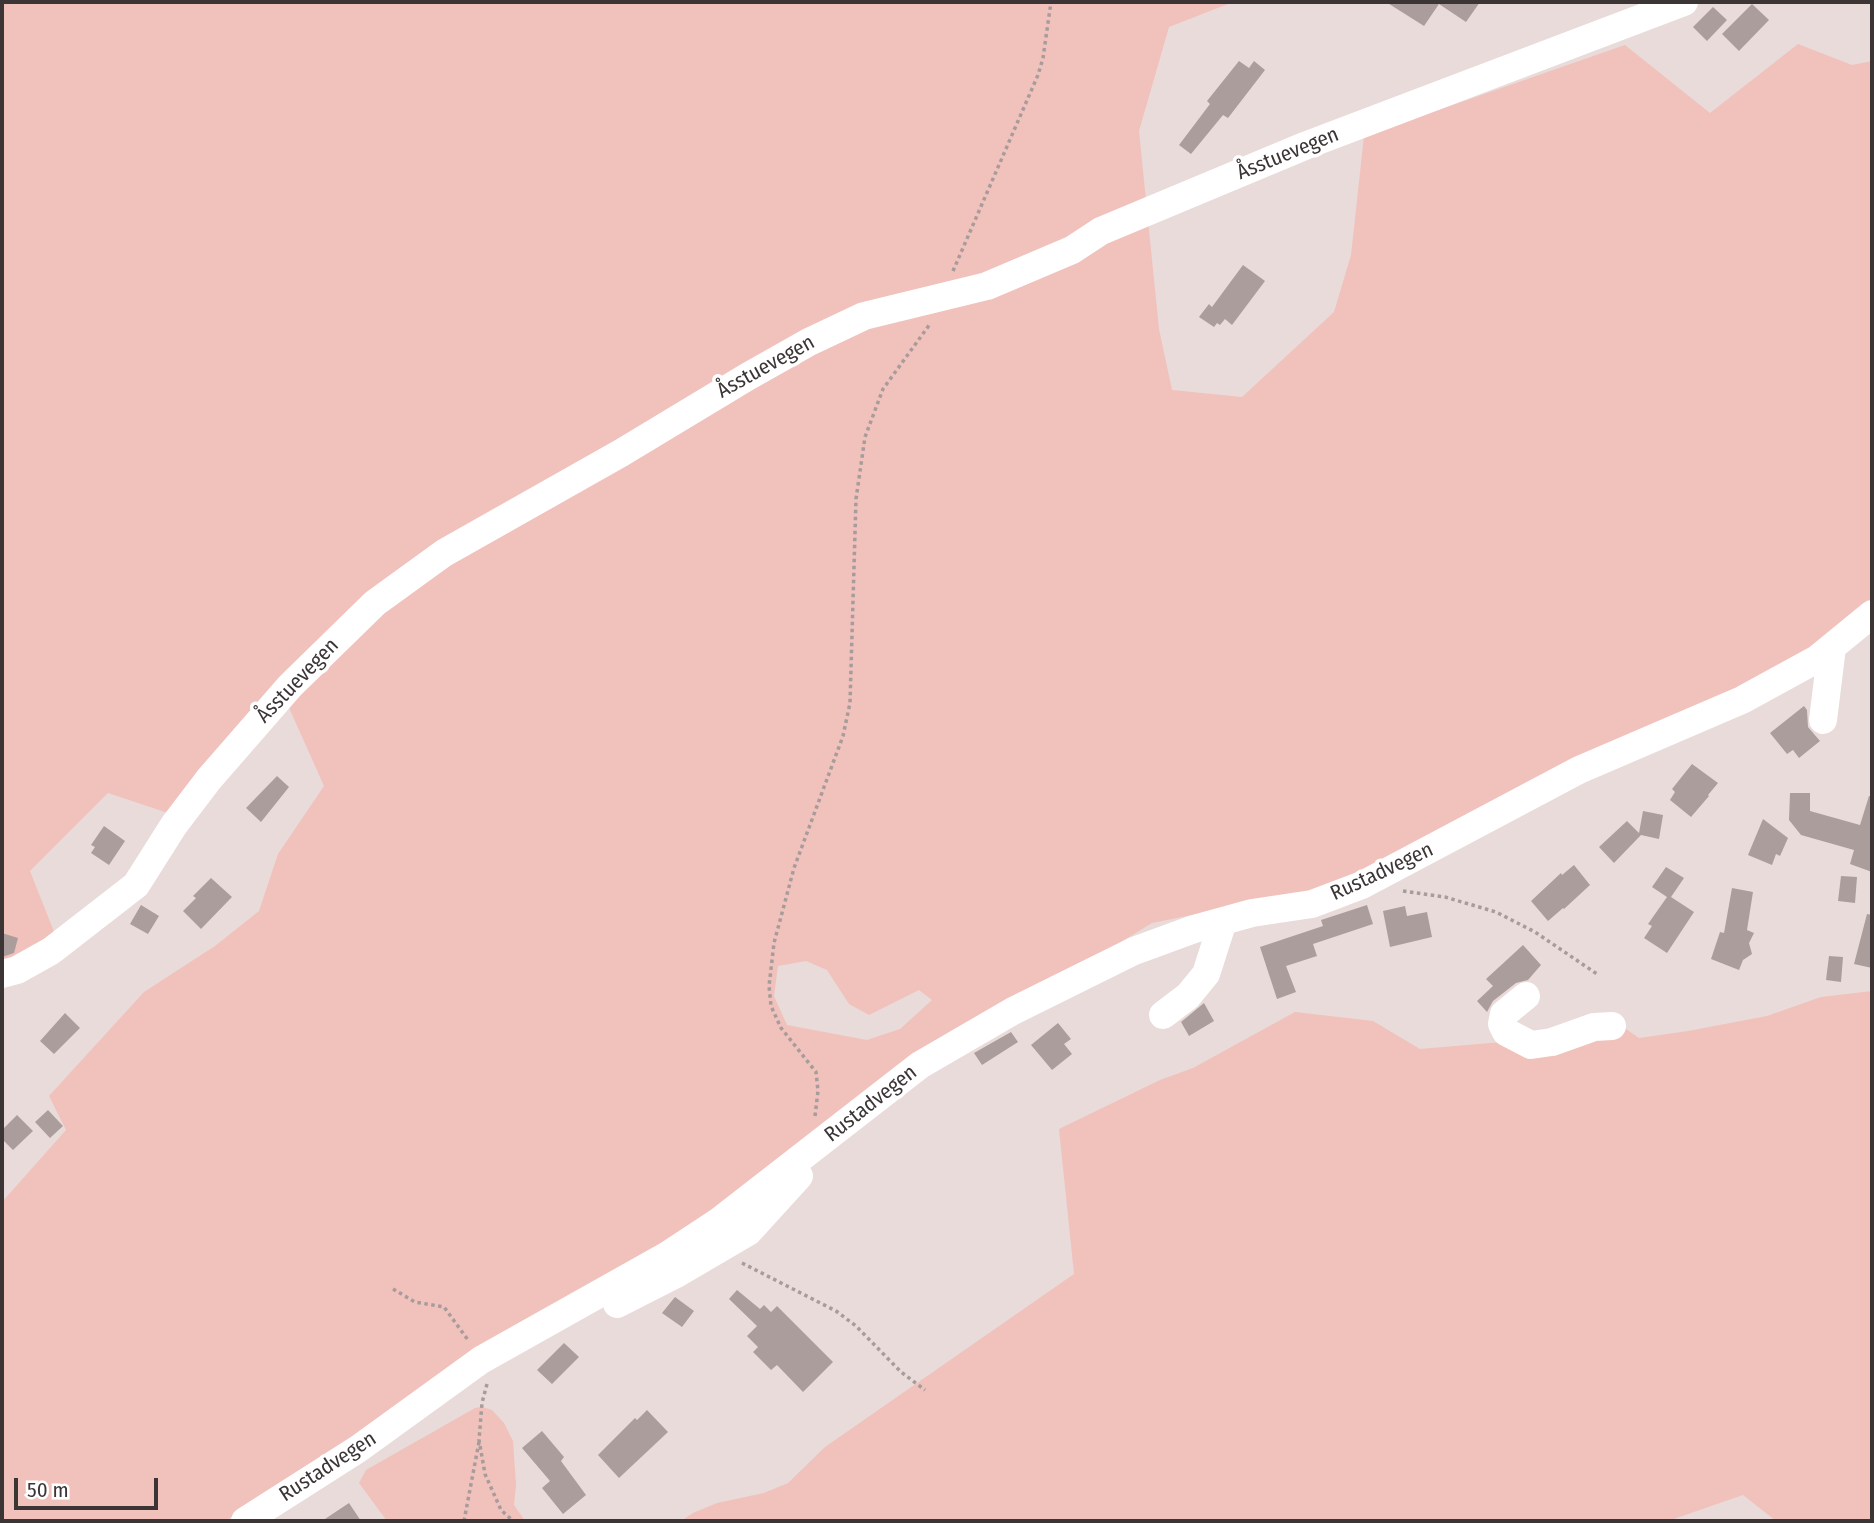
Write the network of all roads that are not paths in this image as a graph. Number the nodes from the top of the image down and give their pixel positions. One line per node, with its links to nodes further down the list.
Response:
1 (1684, 2): 6 (street, Åsstuevegen)
2 (1872, 614): 3 (street, Rustadvegen)
3 (1832, 647): 4 (street); 5 (street, Rustadvegen)
4 (1824, 720)
5 (1223, 921): 8 (street); 10 (street, Rustadvegen)
6 (2, 974)
7 (1526, 996): 9 (street)
8 (1163, 1015)
9 (1612, 1026)
10 (245, 1521)

